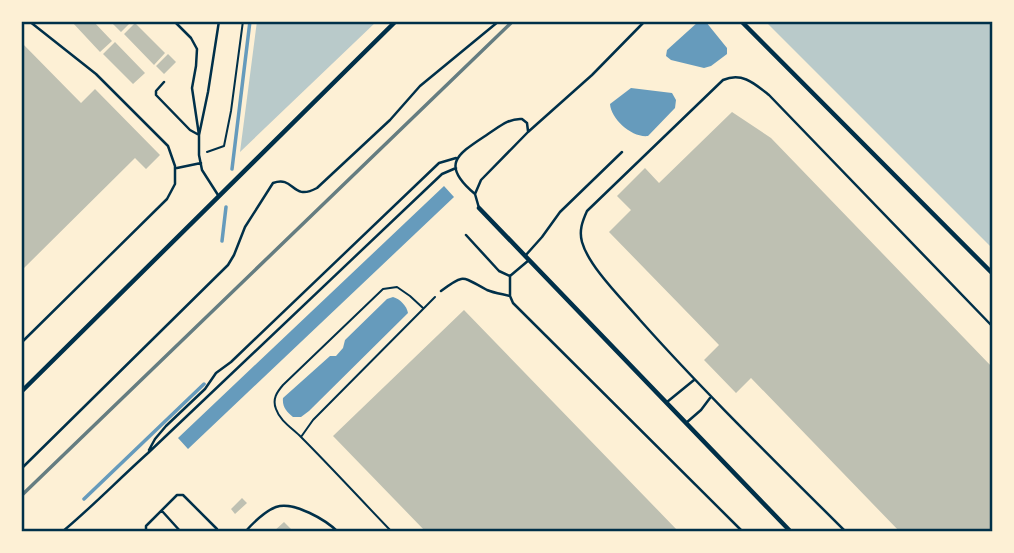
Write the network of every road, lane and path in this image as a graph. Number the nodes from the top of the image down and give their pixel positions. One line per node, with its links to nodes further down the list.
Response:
1 (29, 21): 17 (lane)
2 (174, 21): 11 (lane)
3 (219, 21): 11 (lane)
4 (243, 21): 13 (path)
5 (396, 21): 19 (street)
6 (499, 21): 37 (lane)
7 (645, 21): 10 (lane)
8 (741, 21): 23 (street)
9 (164, 82): 11 (lane)
10 (528, 132): 14 (lane); 18 (lane)
11 (199, 135): 13 (lane)
12 (622, 152): 22 (lane)
13 (199, 155): 15 (lane)
14 (456, 158): 16 (lane); 36 (lane)
15 (201, 163): 17 (lane); 19 (lane)
16 (456, 167): 18 (lane); 36 (lane)
17 (175, 169): 29 (lane)
18 (475, 194): 20 (lane)
19 (219, 196): 31 (street)
20 (479, 208): 22 (street)
21 (466, 235): 24 (lane)
22 (527, 258): 24 (lane); 33 (street)
23 (993, 274)
24 (510, 276): 26 (lane)
25 (441, 291): 26 (lane); 27 (path)
26 (510, 296): 46 (lane)
27 (423, 308): 35 (path); 35 (path)
28 (993, 327): 30 (lane)
29 (21, 344)
30 (694, 380): 32 (lane); 33 (lane)
31 (21, 392)
32 (711, 397): 34 (lane); 48 (lane)
33 (666, 403): 34 (street)
34 (686, 424): 47 (street)
35 (301, 437): 45 (path)
36 (148, 453): 39 (lane)
37 (21, 468)
38 (161, 511): 40 (lane); 41 (lane); 42 (lane)
39 (62, 532)
40 (146, 532)
41 (181, 532)
42 (217, 532)
43 (244, 532): 44 (lane)
44 (338, 532)
45 (393, 532)
46 (743, 532)
47 (791, 532)
48 (846, 532)

